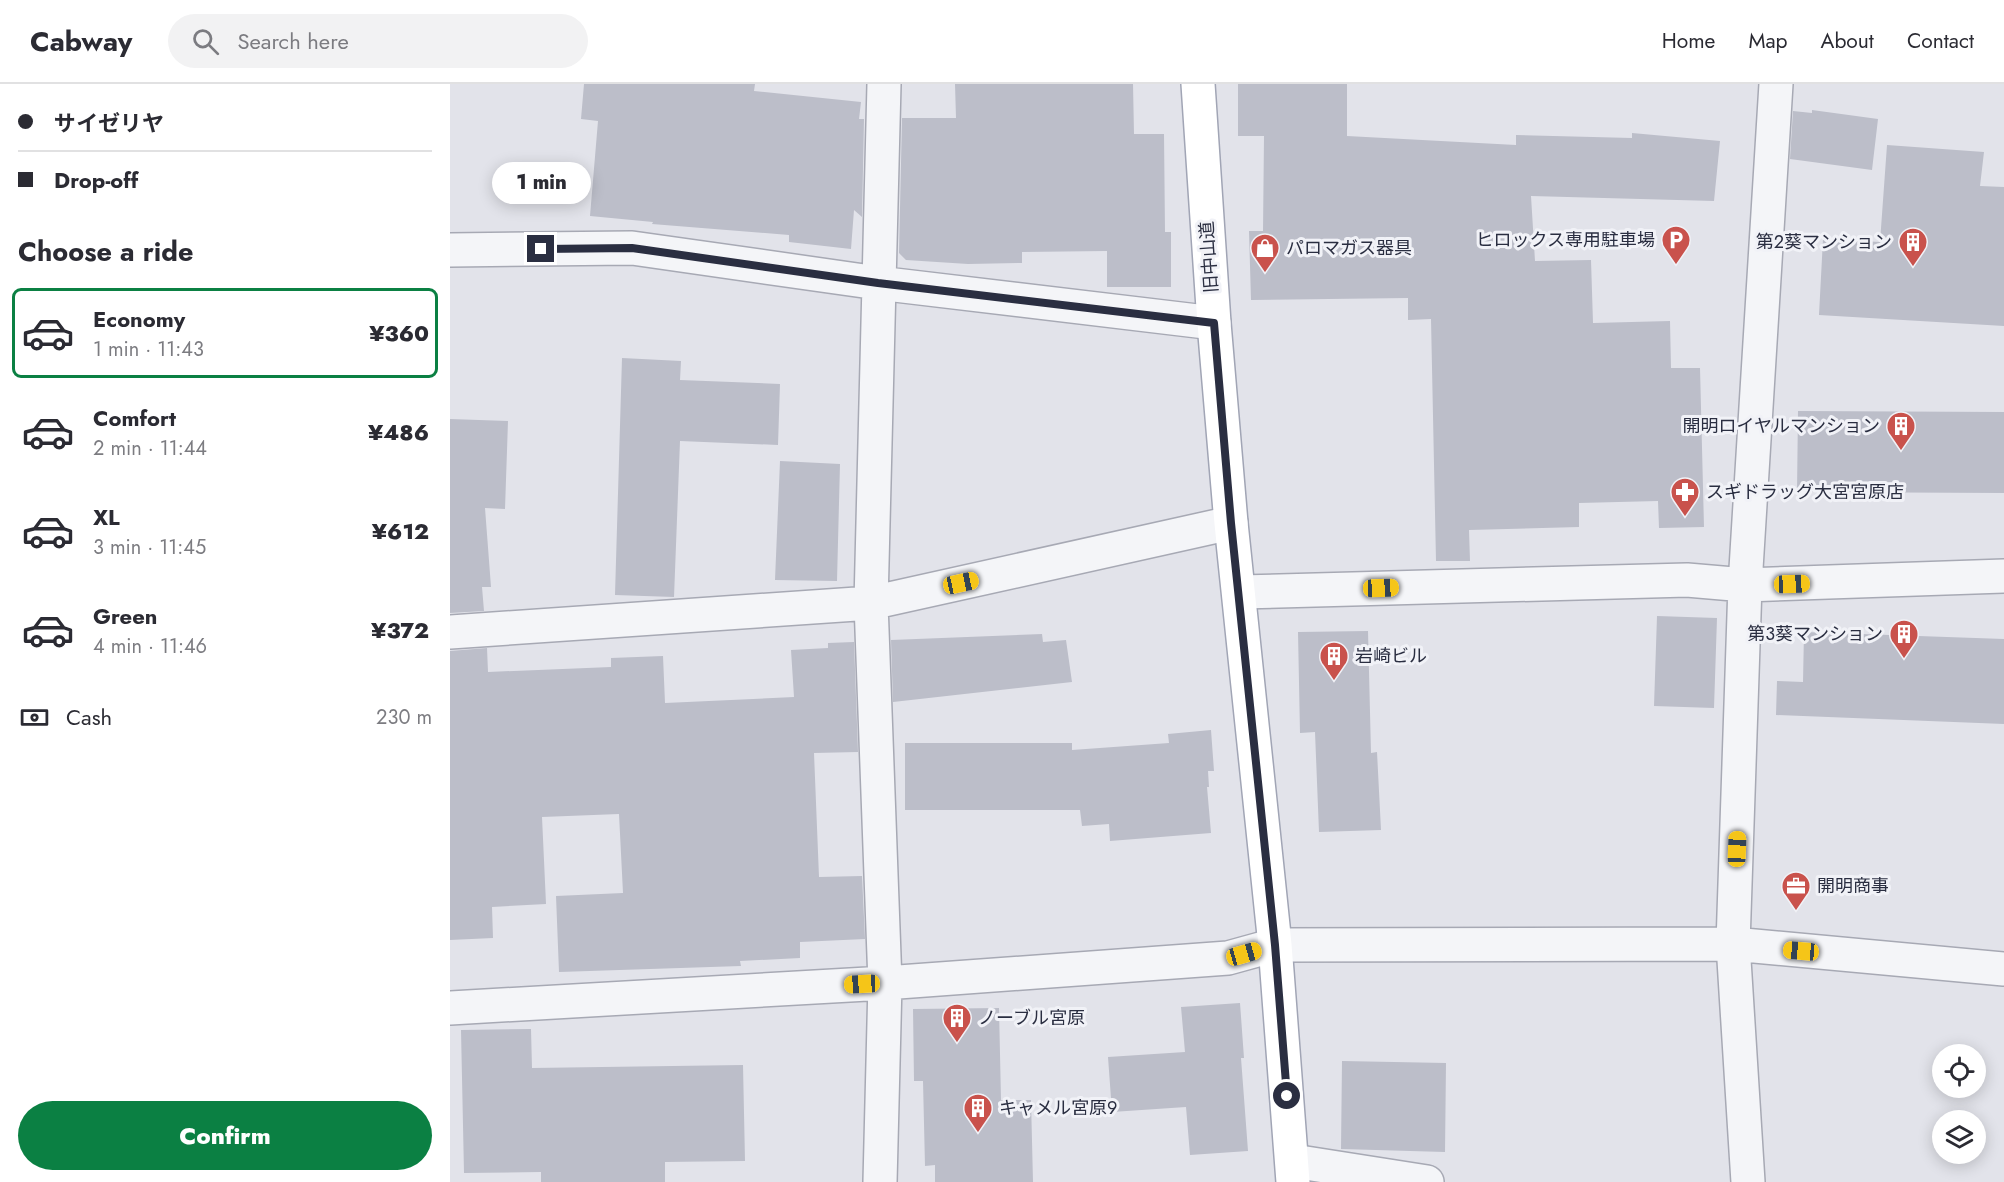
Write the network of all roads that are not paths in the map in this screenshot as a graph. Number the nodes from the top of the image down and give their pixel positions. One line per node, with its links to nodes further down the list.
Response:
1 (884, 84): 5 (street)
2 (1198, 84): 6 (main road, 旧中山道)
3 (1776, 84): 9 (street)
4 (450, 250): 5 (street)
5 (878, 283): 6 (street); 11 (street)
6 (1214, 323): 7 (main road, 旧中山道)
7 (1231, 523): 10 (main road, 旧中山道); 11 (street)
8 (2004, 576): 9 (street)
9 (1745, 585): 10 (street); 13 (street)
10 (1240, 592): 14 (main road, 旧中山道)
11 (871, 603): 12 (street); 16 (street)
12 (450, 632)
13 (1733, 944): 14 (street); 15 (street); 21 (street)
14 (1275, 945): 16 (street); 18 (main road, 旧中山道)
15 (2004, 969)
16 (885, 983): 17 (street); 19 (street)
17 (450, 1008)
18 (1293, 1172): 20 (street)
19 (880, 1182)
20 (1427, 1182)
21 (1748, 1182)

